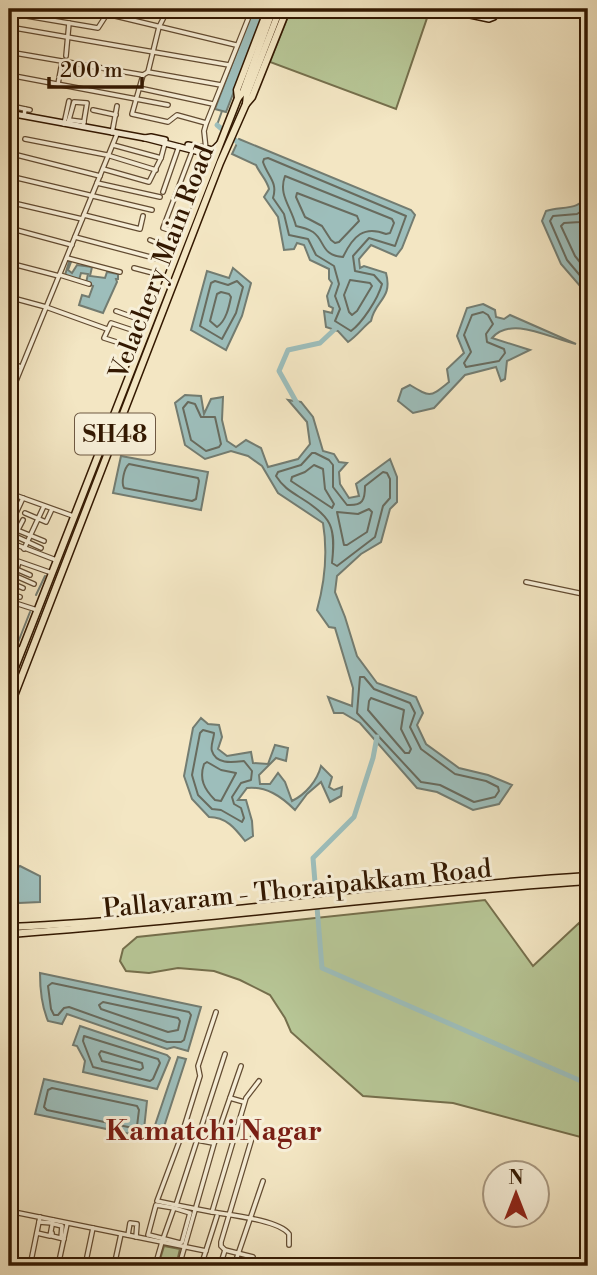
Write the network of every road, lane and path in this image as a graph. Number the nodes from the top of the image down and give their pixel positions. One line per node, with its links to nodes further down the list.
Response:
1 (55, 9): 2 (street)
2 (61, 9): 12 (street)
3 (168, 9): 15 (street)
4 (250, 9): 17 (street)
5 (268, 9): 29 (main road)
6 (273, 9): 29 (main road, SH48)
7 (294, 9): 10 (main road)
8 (416, 9): 9 (main road)
9 (498, 9)
10 (284, 10): 29 (main road, SH48); 33 (main road, Velachery Main Road)
11 (9, 13): 13 (street)
12 (87, 15)
13 (69, 23): 15 (street); 16 (street)
14 (9, 27): 16 (street)
15 (159, 27): 17 (street); 18 (street)
16 (68, 37): 18 (street); 20 (street)
17 (236, 45): 22 (street)
18 (152, 51): 22 (street); 23 (street)
19 (9, 52): 21 (street)
20 (66, 56)
21 (62, 61): 25 (street); 26 (street)
22 (229, 65): 27 (street)
23 (148, 72): 25 (street); 27 (street)
24 (9, 75): 26 (street)
25 (143, 75): 28 (street)
26 (58, 84): 30 (street)
27 (221, 85): 32 (street)
28 (139, 88): 30 (street); 32 (street)
29 (242, 95): 33 (main road, SH48); 52 (main road, Velachery Main Road / SH48)
30 (136, 98): 34 (street); 41 (street)
31 (70, 102): 42 (street)
32 (214, 104): 41 (street)
33 (246, 104): 52 (main road, Velachery Main Road / SH48)
34 (168, 105)
35 (117, 106): 40 (street)
36 (16, 107): 38 (street)
37 (93, 110): 40 (street)
38 (26, 112): 39 (main road); 42 (main road)
39 (9, 113)
40 (116, 114): 44 (street)
41 (206, 122): 51 (street)
42 (67, 123): 43 (main road); 43 (street)
43 (84, 125): 44 (main road)
44 (115, 133): 45 (main road); 48 (street)
45 (145, 138): 47 (main road); 51 (main road)
46 (25, 139): 54 (street)
47 (166, 143): 49 (main road); 55 (street)
48 (113, 145): 54 (street); 55 (street)
49 (179, 146): 50 (main road); 60 (street)
50 (193, 149): 52 (main road); 68 (street)
51 (206, 149): 52 (main road)
52 (219, 150): 69 (main road, Velachery Main Road / SH48); 91 (main road, Velachery Main Road / SH48)
53 (9, 153): 59 (street)
54 (108, 155): 56 (street); 57 (street)
55 (161, 158): 57 (street)
56 (103, 169): 57 (street); 59 (street)
57 (156, 170)
58 (9, 176): 61 (street)
59 (100, 176): 60 (street)
60 (97, 183): 61 (street)
61 (92, 196): 63 (street); 65 (street)
62 (9, 201): 65 (street)
63 (152, 210)
64 (143, 216): 65 (street)
65 (83, 217): 70 (street)
66 (155, 225): 68 (street)
67 (9, 228): 72 (street)
68 (163, 229): 69 (street)
69 (183, 235): 73 (main road, Velachery Main Road / SH48)
70 (75, 237): 72 (street); 76 (street)
71 (150, 240): 73 (street)
72 (72, 245): 74 (street)
73 (178, 251): 76 (main road, Velachery Main Road / SH48)
74 (67, 258): 78 (street); 79 (street)
75 (9, 263): 79 (street)
76 (173, 263): 80 (main road, Velachery Main Road / SH48)
77 (134, 268): 80 (street)
78 (120, 272)
79 (60, 275): 81 (street); 83 (street)
80 (168, 277): 87 (main road, Velachery Main Road / SH48)
81 (89, 284)
82 (9, 297): 83 (street)
83 (46, 307): 85 (street); 89 (street)
84 (116, 311): 86 (street)
85 (107, 329): 86 (street); 86 (street)
86 (134, 331): 87 (street)
87 (144, 335): 90 (main road, Velachery Main Road / SH48)
88 (9, 362): 89 (street)
89 (21, 367): 92 (street)
90 (130, 371): 91 (main road); 102 (main road, Velachery Main Road / SH48)
91 (138, 374): 138 (main road, Velachery Main Road / SH48)
92 (10, 392): 93 (street)
93 (9, 398)
94 (9, 494): 95 (street)
95 (15, 496): 96 (street); 97 (street)
96 (23, 498): 98 (street); 105 (street)
97 (10, 503): 99 (street)
98 (44, 506): 100 (street); 103 (street)
99 (9, 509)
100 (52, 509): 102 (street); 103 (street)
101 (25, 513): 103 (street)
102 (73, 517): 116 (main road, Velachery Main Road / SH48)
103 (38, 518): 108 (street)
104 (23, 520): 107 (street)
105 (10, 522): 106 (street)
106 (9, 528)
107 (18, 530): 108 (street); 109 (street)
108 (30, 536): 110 (street); 111 (street)
109 (15, 537): 111 (street); 112 (street)
110 (44, 541)
111 (27, 542): 113 (street); 114 (street)
112 (10, 543): 114 (street)
113 (41, 548)
114 (24, 549): 116 (street)
115 (9, 558): 117 (street)
116 (57, 560): 121 (main road, Velachery Main Road / SH48)
117 (19, 562): 119 (street); 121 (street)
118 (9, 566): 119 (street)
119 (16, 569): 122 (street); 123 (street)
120 (9, 573): 122 (street)
121 (52, 573): 133 (main road, Velachery Main Road / SH48)
122 (14, 575): 124 (street); 126 (street)
123 (30, 575)
124 (10, 582): 127 (street); 128 (street)
125 (526, 582): 129 (street)
126 (34, 584)
127 (23, 587)
128 (9, 593): 130 (street)
129 (588, 595)
130 (20, 597)
131 (9, 601): 133 (street)
132 (9, 609): 134 (street)
133 (37, 610): 136 (main road, Velachery Main Road / SH48)
134 (15, 612)
135 (9, 646): 136 (street)
136 (22, 650): 137 (main road, Velachery Main Road / SH48)
137 (9, 680)
138 (9, 709)
139 (588, 878): 140 (main road, Pallavaram - Thoraipakkam Road)
140 (86, 926): 141 (main road, Pallavaram - Thoraipakkam Road); 142 (main road, Pallavaram - Thoraipakkam Road)
141 (9, 927)
142 (9, 934)
143 (216, 1013): 149 (street)
144 (225, 1054): 151 (street)
145 (241, 1066): 147 (street)
146 (259, 1081): 148 (street)
147 (230, 1098): 148 (street); 152 (street)
148 (245, 1102): 161 (street)
149 (181, 1137): 151 (street); 155 (street)
150 (251, 1138): 162 (street)
151 (197, 1140): 152 (street); 157 (street)
152 (214, 1143): 158 (street)
153 (263, 1181): 164 (street)
154 (150, 1200): 155 (street)
155 (157, 1201): 157 (street)
156 (153, 1207): 173 (street)
157 (175, 1207): 158 (street); 176 (street); 176 (street); 176 (street)
158 (195, 1209): 161 (street); 178 (street)
159 (9, 1211): 160 (street)
160 (15, 1212): 165 (street); 174 (street)
161 (212, 1212): 162 (street)
162 (229, 1215): 164 (street); 180 (street)
163 (217, 1216): 179 (street)
164 (251, 1218): 177 (street); 181 (street)
165 (41, 1221): 166 (street); 169 (street)
166 (53, 1222): 167 (street); 169 (street); 175 (street); 175 (street)
167 (67, 1223): 168 (street); 175 (street)
168 (93, 1228): 170 (street); 185 (street)
169 (39, 1233): 183 (street)
170 (121, 1234): 171 (street); 186 (street)
171 (128, 1235): 172 (street); 172 (street)
172 (136, 1237): 173 (street)
173 (144, 1238): 176 (street)
174 (9, 1239)
175 (62, 1239): 184 (street)
176 (162, 1241): 178 (street); 187 (street)
177 (289, 1245)
178 (184, 1247): 179 (street); 188 (street)
179 (204, 1250): 189 (street)
180 (225, 1250): 181 (street); 190 (street)
181 (237, 1253): 182 (street); 191 (street)
182 (253, 1257)
183 (30, 1266)
184 (58, 1266)
185 (85, 1266)
186 (114, 1266)
187 (155, 1266)
188 (178, 1266)
189 (201, 1266)
190 (220, 1266)
191 (234, 1266)

